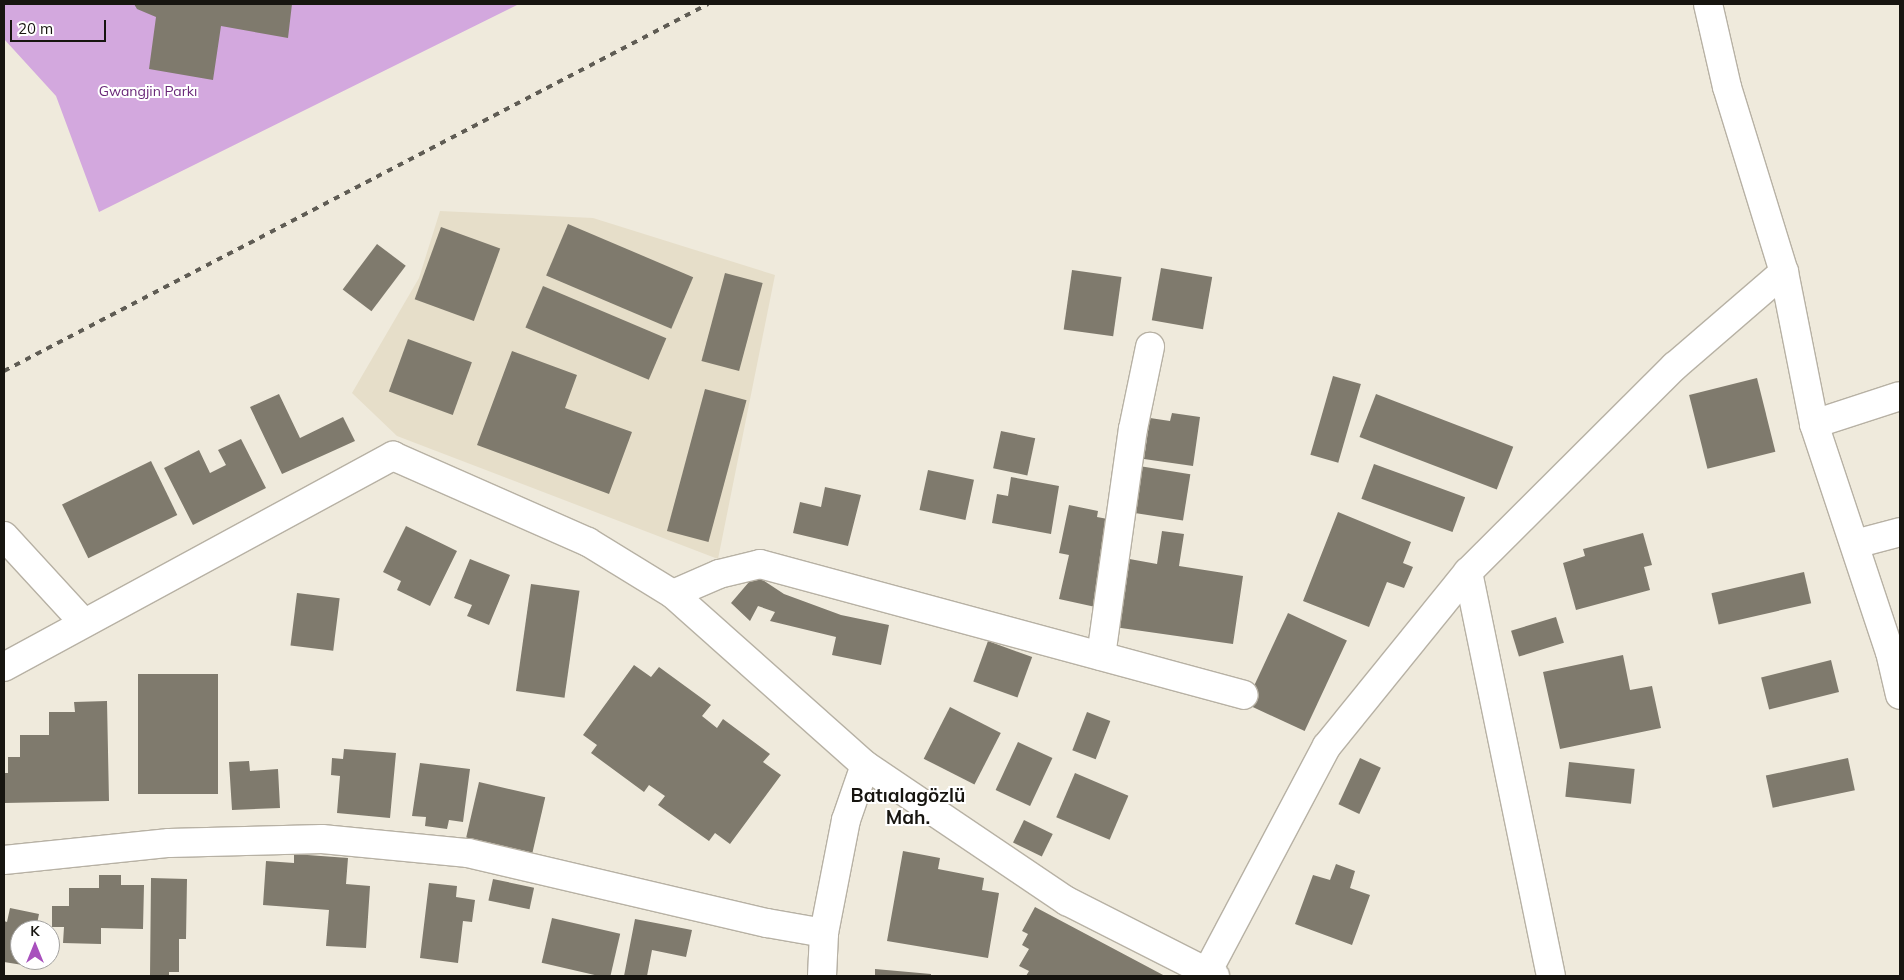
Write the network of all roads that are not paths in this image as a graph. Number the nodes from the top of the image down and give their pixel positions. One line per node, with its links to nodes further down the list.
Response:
1 (1708, 4): 2 (street)
2 (1784, 272): 5 (street); 9 (street)
3 (1150, 347): 13 (street)
4 (1900, 396): 5 (street)
5 (1814, 424): 8 (street)
6 (1900, 532): 8 (street)
7 (4, 536): 11 (street)
8 (1855, 544): 12 (street)
9 (1468, 572): 20 (street); 22 (street)
10 (673, 594): 11 (street); 13 (street); 17 (street)
11 (84, 623): 14 (street)
12 (1895, 652): 16 (street)
13 (1100, 656): 15 (street)
14 (4, 667)
15 (1244, 695)
16 (1900, 695)
17 (865, 764): 19 (street); 20 (street)
18 (4, 860): 19 (street)
19 (824, 933): 21 (street)
20 (1209, 975)
21 (822, 976)
22 (1551, 976)

